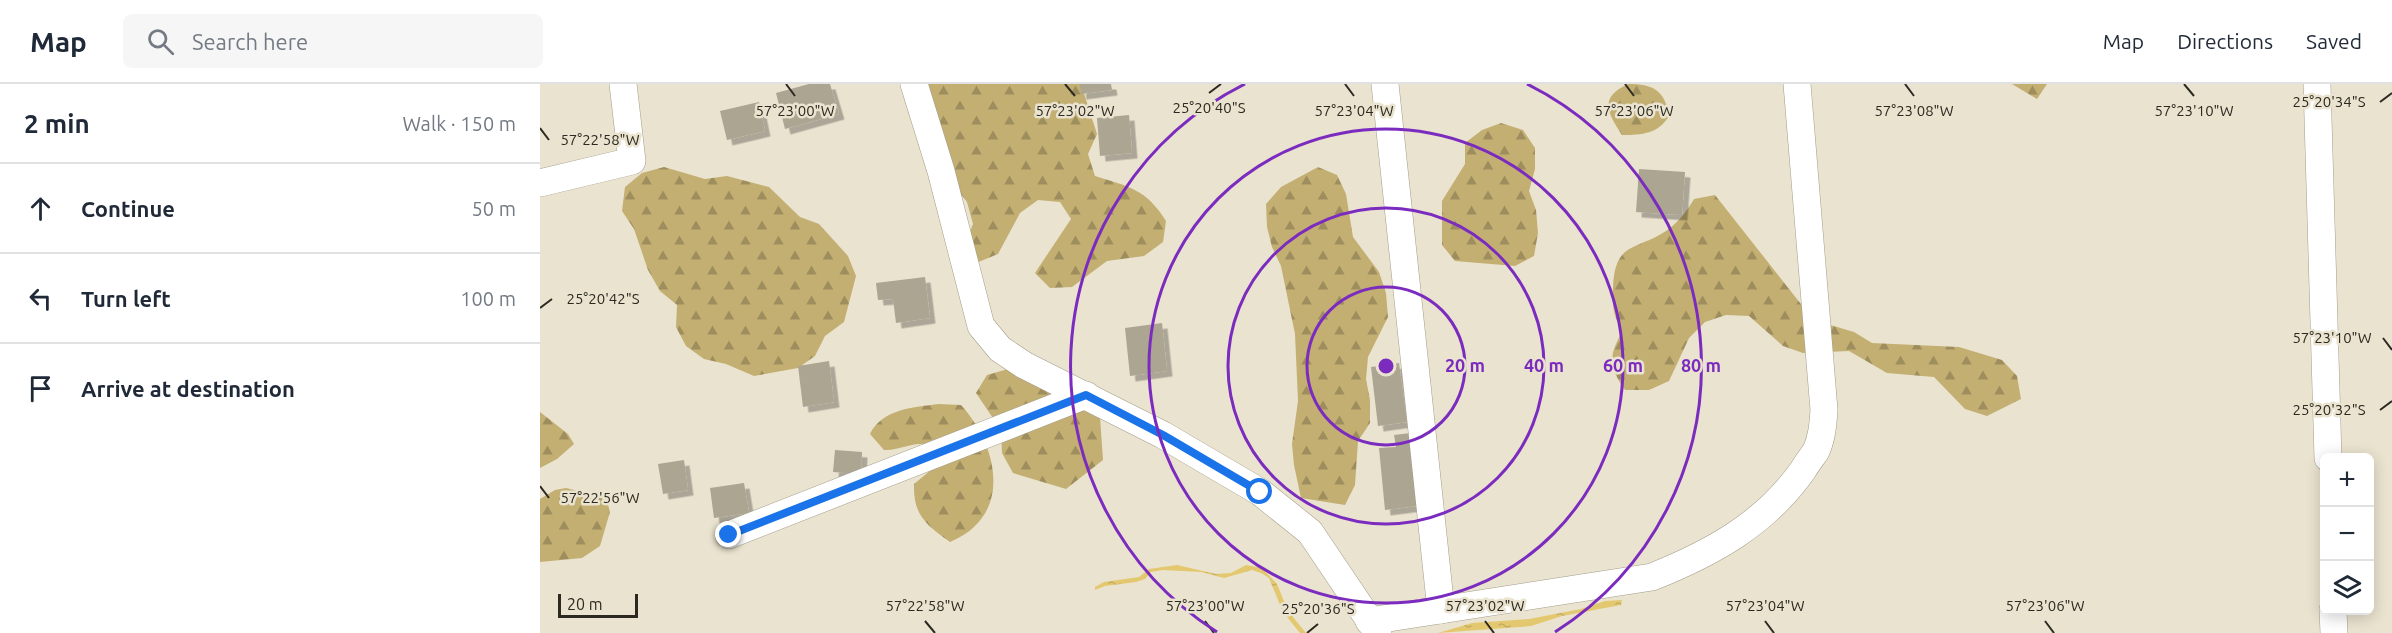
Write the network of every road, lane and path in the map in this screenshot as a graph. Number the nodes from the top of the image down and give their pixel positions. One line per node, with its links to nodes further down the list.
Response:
1 (623, 84): 6 (street)
2 (914, 84): 7 (street)
3 (1384, 84): 10 (street)
4 (1797, 84): 10 (street)
5 (2317, 84): 8 (street)
6 (540, 183)
7 (1086, 395): 9 (street); 12 (street)
8 (2328, 453)
9 (729, 535)
10 (1442, 610): 12 (street)
11 (2333, 615): 13 (street)
12 (1374, 627)
13 (2334, 633)

